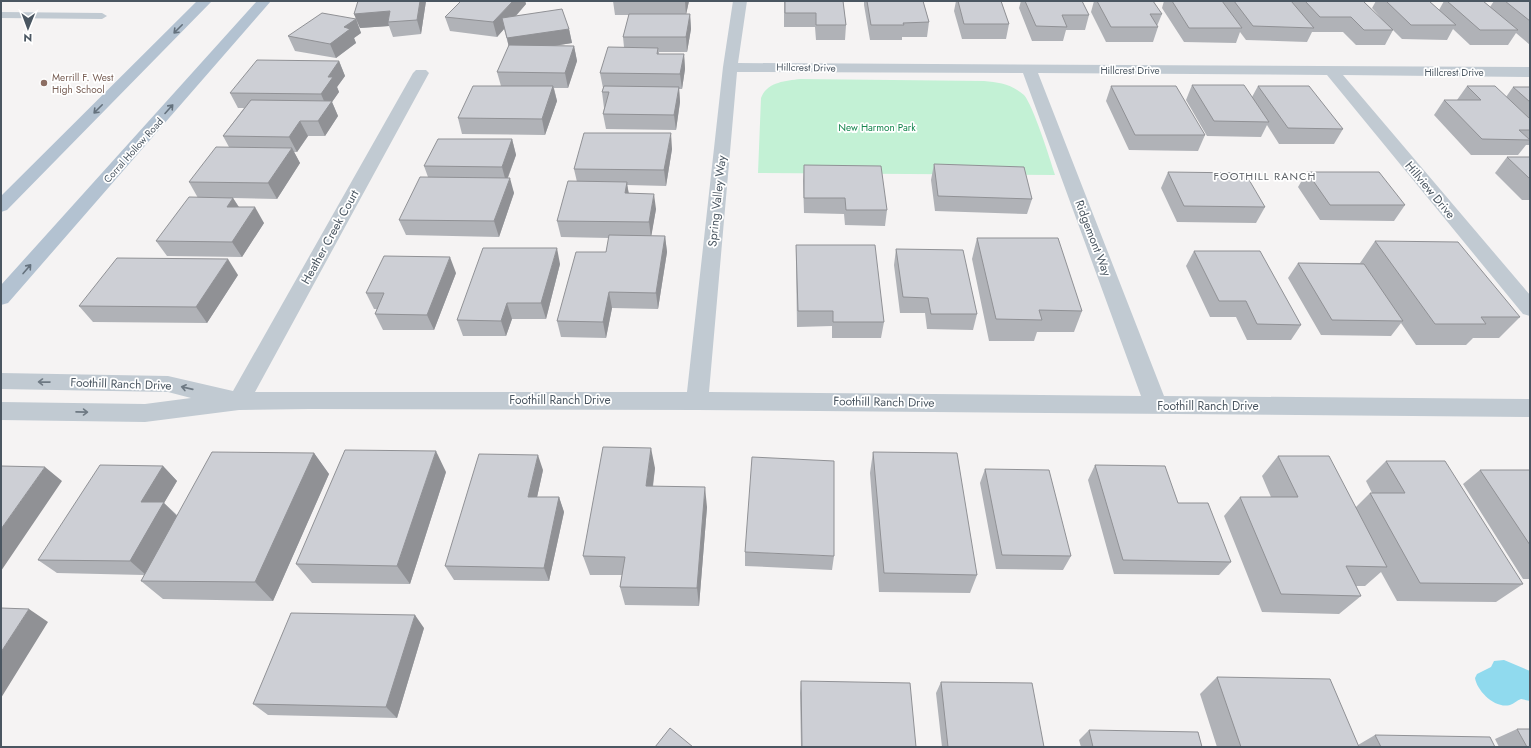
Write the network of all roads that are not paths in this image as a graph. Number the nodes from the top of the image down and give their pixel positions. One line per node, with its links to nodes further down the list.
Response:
1 (205, 1): 11 (main road, one-way to 11)
2 (264, 1): 12 (main road, Corral Hollow Road, one-way to 2)
3 (740, 1): 6 (street, Spring Valley Way)
4 (1, 15): 5 (lane)
5 (102, 16)
6 (730, 67): 7 (street, Hillcrest Drive); 16 (street, Spring Valley Way)
7 (1029, 70): 8 (street, Hillcrest Drive); 17 (street, Ridgemont Way)
8 (1331, 71): 9 (street, Hillcrest Drive); 13 (street, Hillview Drive)
9 (1530, 72)
10 (421, 73): 15 (street, Heather Creek Court)
11 (1, 206)
12 (1, 298)
13 (1530, 309)
14 (1, 382): 15 (street, Foothill Ranch Drive, one-way to 14)
15 (239, 401): 16 (street, Foothill Ranch Drive); 19 (street, Foothill Ranch Drive, one-way to 15)
16 (697, 401): 17 (street, Foothill Ranch Drive)
17 (1156, 405): 18 (street, Foothill Ranch Drive)
18 (1530, 408)
19 (1, 411)

